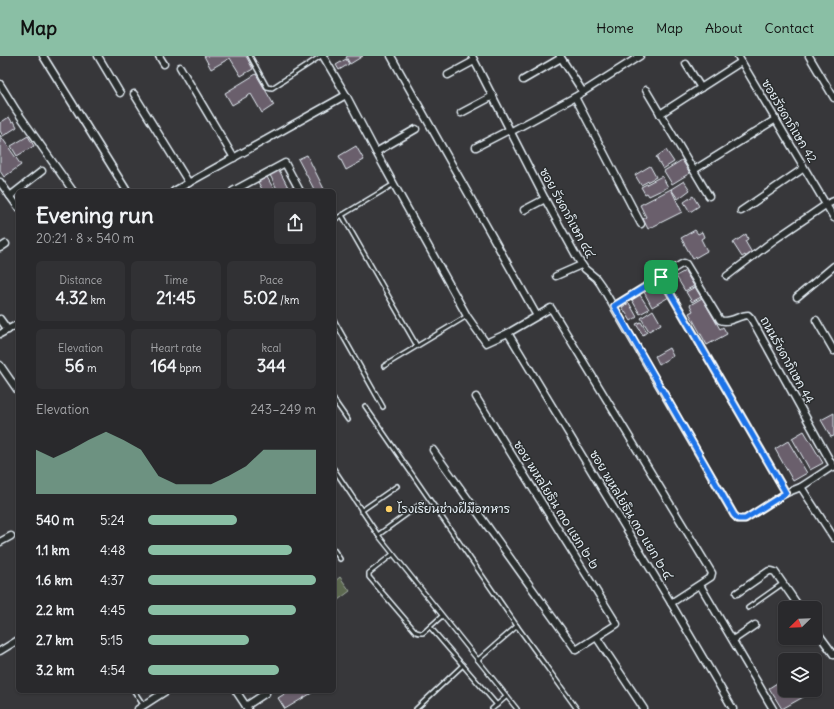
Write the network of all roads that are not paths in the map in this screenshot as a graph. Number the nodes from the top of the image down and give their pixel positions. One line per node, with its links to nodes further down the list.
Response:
1 (43, 56): 45 (street)
2 (98, 56): 22 (street)
3 (159, 56): 13 (street)
4 (250, 56): 5 (lane)
5 (322, 56): 24 (street)
6 (391, 56): 73 (street)
7 (640, 56): 21 (street)
8 (738, 56): 12 (street, ซอยรัชดาภิเษก 42)
9 (809, 56): 27 (street)
10 (560, 57): 17 (street); 21 (street)
11 (473, 58): 16 (street); 25 (street, ซอย รัชดาภิเษก ๔๔)
12 (741, 62): 19 (street); 30 (street, ซอยรัชดาภิเษก 42)
13 (164, 64)
14 (686, 64): 19 (street)
15 (180, 67): 35 (street)
16 (448, 75)
17 (523, 80)
18 (0, 84): 44 (street)
19 (700, 88): 29 (street)
20 (646, 90): 29 (street)
21 (583, 92): 26 (street)
22 (120, 93)
23 (134, 94): 40 (street)
24 (346, 95): 34 (street); 35 (street)
25 (493, 96): 28 (street); 32 (street, ซอย รัชดาภิเษก ๔๔)
26 (575, 97): 32 (street); 62 (street)
27 (834, 98)
28 (461, 113)
29 (660, 114): 37 (street)
30 (776, 119): 36 (street, ซอยรัชดาภิเษก 42); 37 (street)
31 (416, 129): 34 (street)
32 (510, 131): 33 (street); 53 (street, ซอย รัชดาภิเษก ๔๔)
33 (476, 147)
34 (376, 152): 42 (street)
35 (234, 158): 40 (street)
36 (804, 168): 56 (street, ซอยรัชดาภิเษก 42); 58 (street)
37 (694, 170): 52 (street)
38 (42, 171): 43 (street)
39 (0, 182): 51 (street)
40 (189, 182): 46 (street)
41 (245, 184): 47 (street); 48 (street); 49 (street)
42 (394, 184): 59 (lane); 72 (street)
43 (19, 189)
44 (72, 189)
45 (126, 189)
46 (177, 189)
47 (236, 189)
48 (247, 189)
49 (299, 189)
50 (16, 191): 51 (street)
51 (10, 196): 55 (street)
52 (709, 196)
53 (545, 199): 57 (street); 65 (street, ซอย รัชดาภิเษก ๔๔)
54 (834, 202): 56 (street)
55 (16, 204)
56 (827, 204): 60 (street, ซอยรัชดาภิเษก 42); 68 (street)
57 (524, 210)
58 (740, 211)
59 (342, 215): 61 (lane); 81 (lane)
60 (834, 218)
61 (336, 219)
62 (641, 224)
63 (6, 244): 64 (street)
64 (0, 248)
65 (581, 265): 67 (street); 71 (street, ซอย รัชดาภิเษก ๔๔)
66 (834, 266): 70 (street)
67 (556, 276)
68 (727, 276)
69 (661, 277): 71 (street, ถนนรัชดาภิเษก 44); 92 (street, ถนนรัชดาภิเษก 44); 96 (street)
70 (797, 297)
71 (614, 306): 96 (street, ซอย รัชดาภิเษก ๔๔)
72 (468, 316): 79 (street); 81 (lane)
73 (537, 316): 79 (street); 107 (street)
74 (0, 319): 78 (street)
75 (816, 320): 82 (street)
76 (336, 324): 89 (lane)
77 (16, 325): 78 (street)
78 (8, 330): 80 (street)
79 (508, 333): 110 (street, ซอย พหลโยธิน ๓๐ แยก ๒-๔)
80 (0, 334)
81 (417, 346): 84 (lane)
82 (834, 351)
83 (0, 365): 85 (street)
84 (384, 366)
85 (16, 388)
86 (476, 397): 116 (street, ซอย พหลโยธิน ๓๐ แยก ๒-๒)
87 (336, 403): 90 (lane)
88 (365, 406): 113 (lane)
89 (383, 407)
90 (348, 420)
91 (433, 450): 116 (street)
92 (833, 467): 95 (street)
93 (336, 472): 98 (lane)
94 (397, 486): 98 (lane)
95 (801, 487): 96 (street); 101 (street)
96 (786, 493)
97 (422, 503): 99 (lane)
98 (361, 511): 99 (lane)
99 (378, 535): 104 (lane)
100 (11, 536): 102 (street)
101 (834, 538)
102 (0, 542)
103 (336, 553): 105 (lane)
104 (393, 554): 112 (lane); 115 (lane)
105 (340, 559)
106 (783, 583): 108 (street); 109 (street); 111 (lane)
107 (700, 584): 110 (street); 118 (street)
108 (737, 593)
109 (795, 601)
110 (671, 603): 138 (street, ซอย พหลโยธิน ๓๐ แยก ๒-๔)
111 (748, 608)
112 (442, 616): 115 (lane); 122 (lane)
113 (517, 626): 122 (lane); 136 (lane)
114 (755, 626): 118 (street)
115 (430, 627): 123 (lane)
116 (597, 638): 137 (street)
117 (822, 639): 121 (street)
118 (732, 640): 132 (street)
119 (16, 641): 120 (street)
120 (0, 651)
121 (834, 655)
122 (478, 660): 128 (lane)
123 (463, 665): 129 (lane); 133 (lane)
124 (135, 693): 130 (lane)
125 (163, 693): 130 (street)
126 (237, 693): 131 (street)
127 (266, 693): 131 (street)
128 (507, 696): 129 (lane); 135 (lane)
129 (498, 705): 134 (lane)
130 (141, 707)
131 (247, 708)
132 (771, 708)
133 (416, 709)
134 (492, 709)
135 (517, 709)
136 (577, 709)
137 (644, 709)
138 (733, 709)

